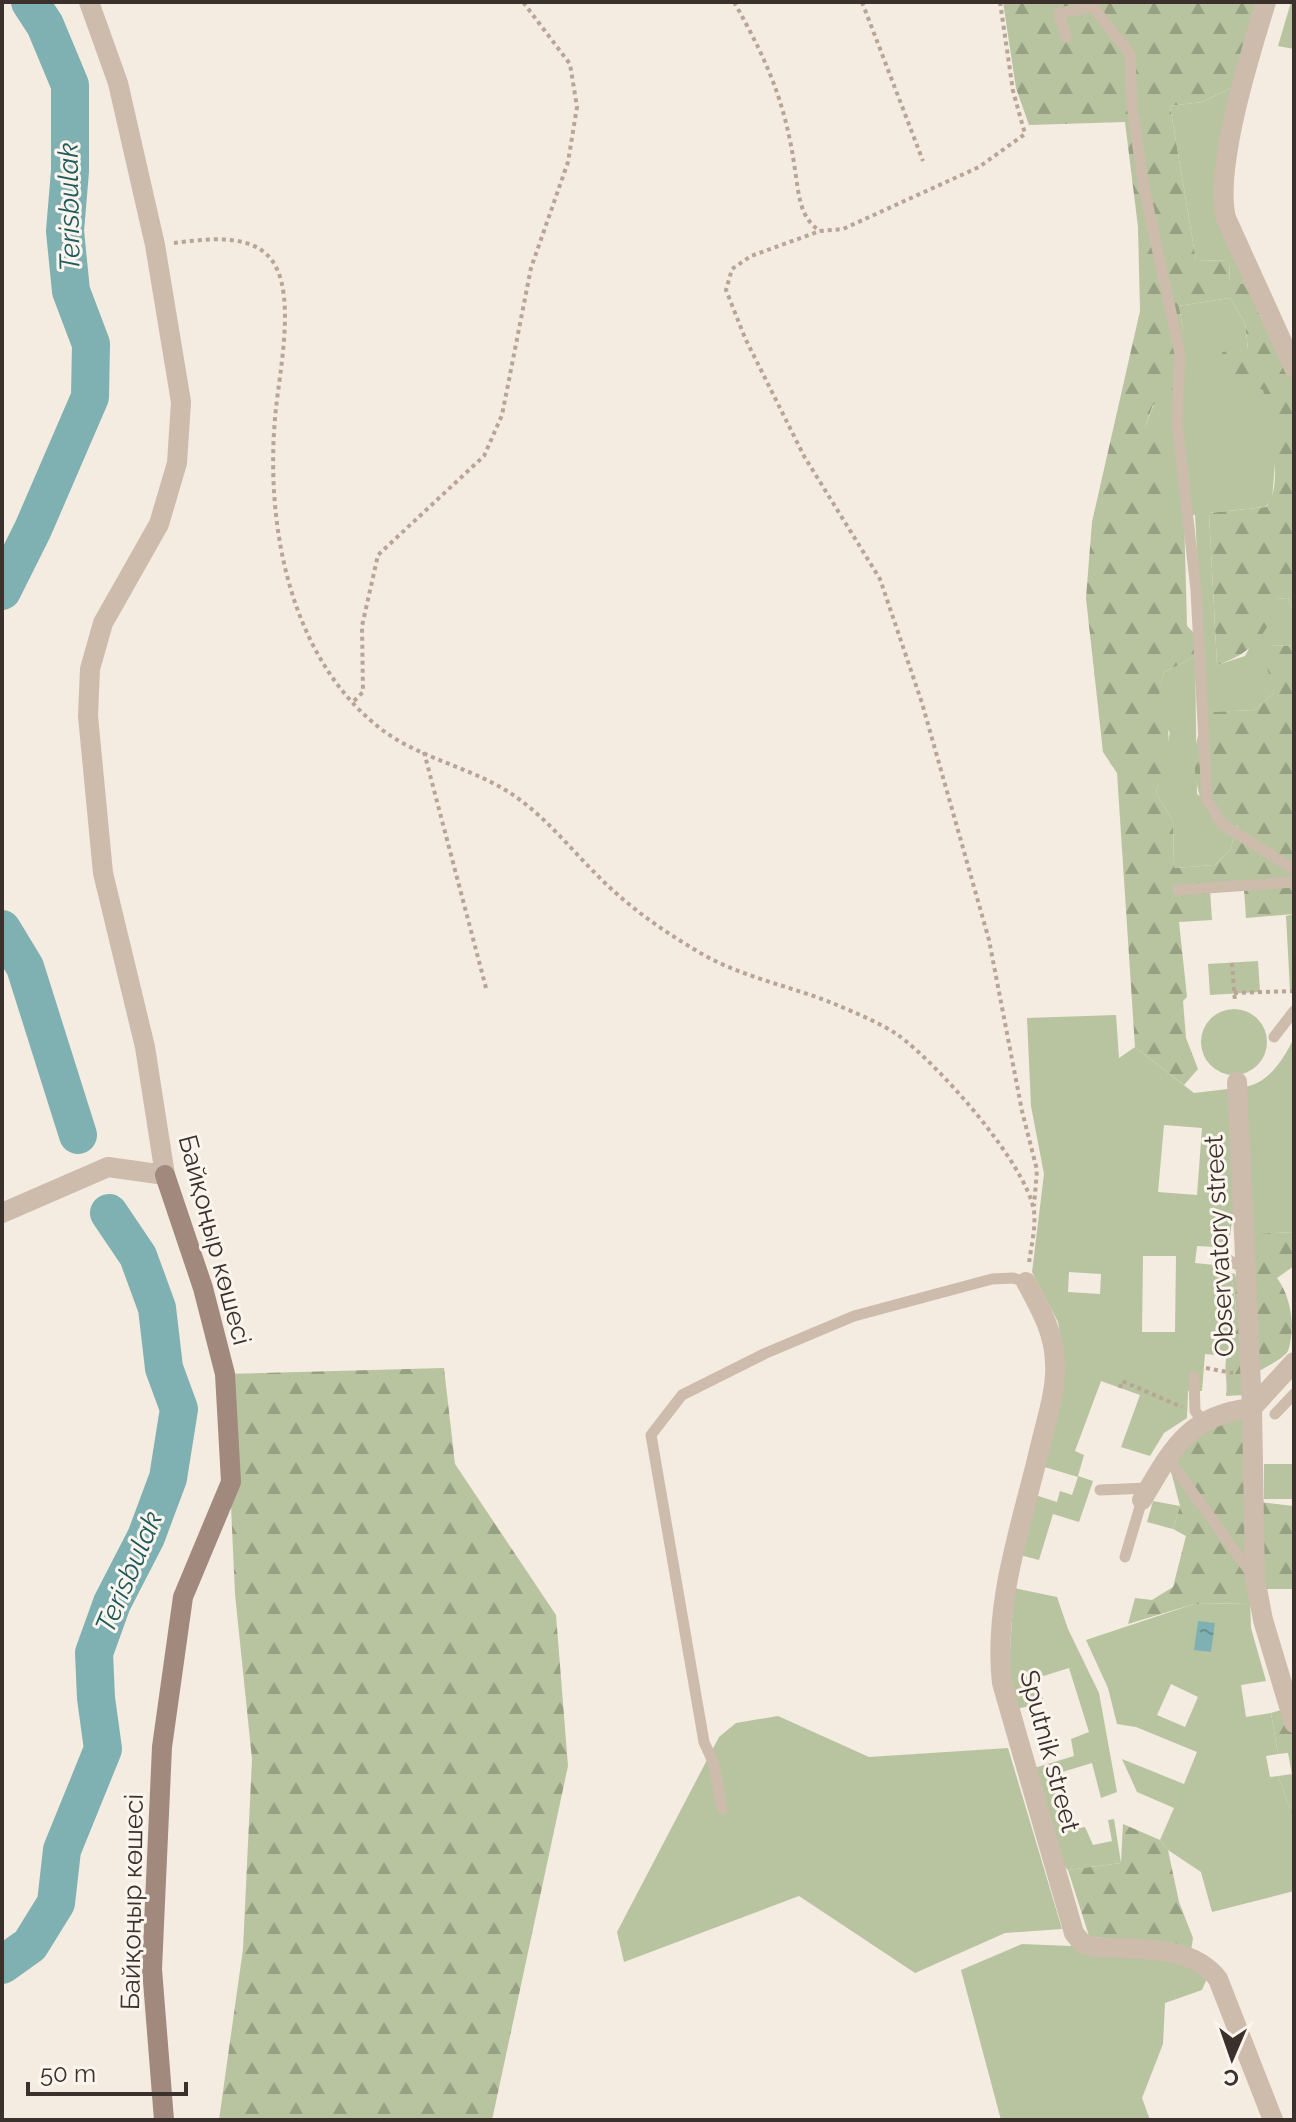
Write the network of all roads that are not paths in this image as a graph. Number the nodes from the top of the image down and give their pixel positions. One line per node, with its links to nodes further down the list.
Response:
1 (89, 2): 11 (street, Байқоңыр көшесі)
2 (1266, 2): 4 (street)
3 (1066, 37): 5 (lane)
4 (1294, 368)
5 (1294, 869)
6 (1294, 882): 7 (lane)
7 (1178, 890)
8 (1294, 1011): 9 (lane)
9 (1274, 1037)
10 (1237, 1082): 14 (street, Observatory street)
11 (165, 1175): 12 (street); 29 (street, Байқоңыр көшесі)
12 (2, 1213)
13 (1220, 1256): 14 (lane)
14 (1246, 1269): 19 (street, Observatory street)
15 (1026, 1282): 28 (lane); 30 (street, Sputnik street)
16 (1294, 1362): 19 (street)
17 (1194, 1377): 21 (lane)
18 (1294, 1394): 20 (lane)
19 (1252, 1408): 21 (street); 26 (street, Observatory street)
20 (1275, 1414)
21 (1199, 1416): 22 (street)
22 (1167, 1456): 24 (street); 26 (lane)
23 (1100, 1490): 24 (lane)
24 (1145, 1494): 25 (lane)
25 (1125, 1557)
26 (1255, 1578): 27 (street, Observatory street)
27 (1294, 1723)
28 (722, 1809)
29 (164, 2120)
30 (1273, 2120)

